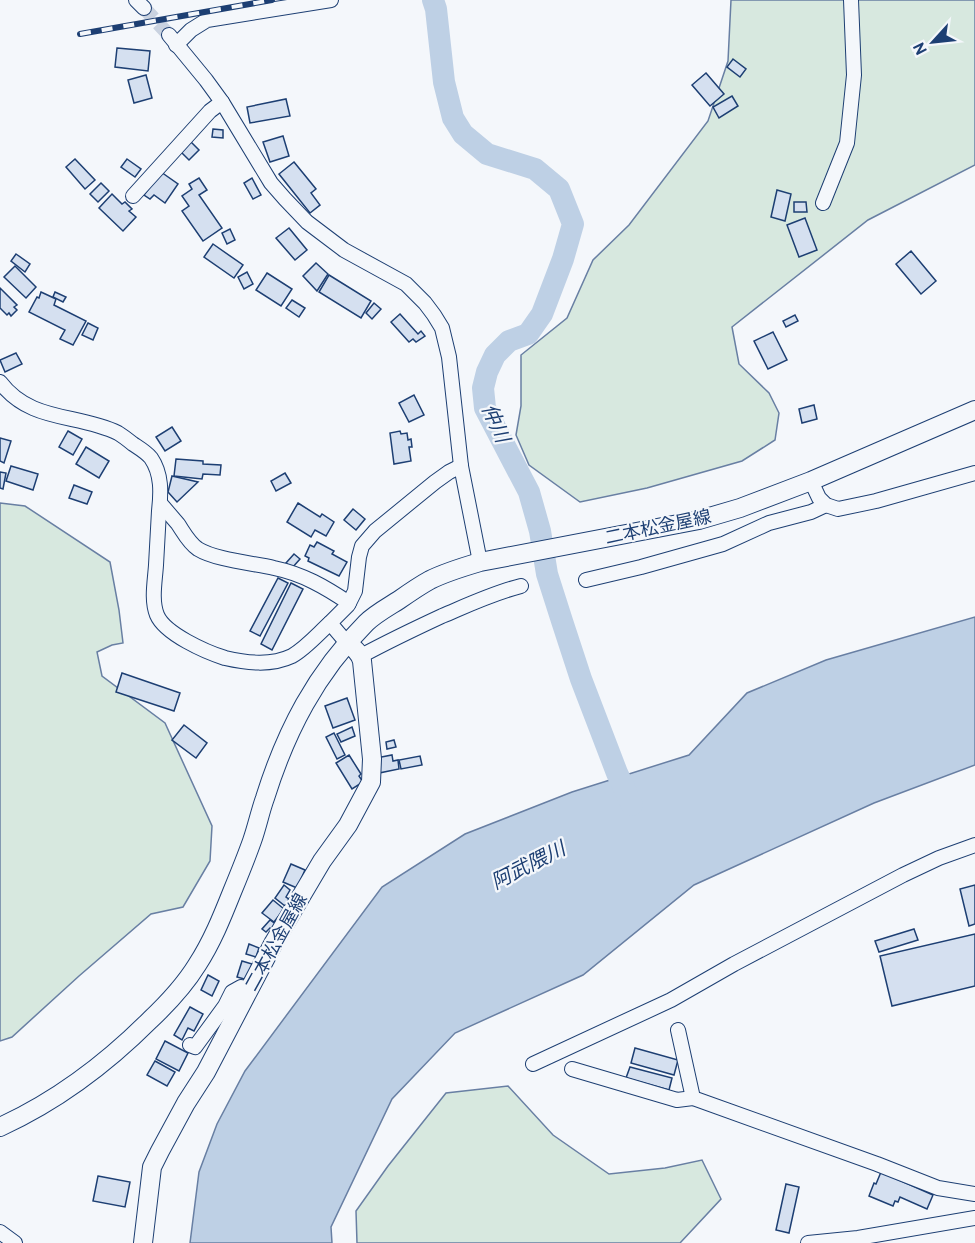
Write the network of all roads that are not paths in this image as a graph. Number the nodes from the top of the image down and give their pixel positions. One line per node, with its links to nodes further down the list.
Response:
1 (331, 0): 3 (street)
2 (850, 0): 5 (street)
3 (222, 102): 4 (street); 8 (street)
4 (133, 196)
5 (823, 203)
6 (0, 382): 11 (street)
7 (975, 410): 10 (main road, 二本松金屋線)
8 (461, 466): 13 (street); 16 (street)
9 (975, 472): 12 (street)
10 (811, 481): 12 (street); 13 (main road, 二本松金屋線)
11 (160, 503): 16 (street); 17 (street)
12 (826, 505): 14 (street)
13 (480, 562): 18 (main road, 二本松金屋線)
14 (586, 580)
15 (521, 586): 19 (street)
16 (349, 603): 17 (street)
17 (330, 623): 18 (street)
18 (347, 643): 19 (main road); 27 (main road, 二本松金屋線)
19 (361, 656): 21 (main road, 二本松金屋線)
20 (975, 845): 24 (street)
21 (249, 989): 23 (street); 32 (main road, 二本松金屋線)
22 (678, 1030): 26 (street)
23 (190, 1045)
24 (533, 1064)
25 (572, 1069): 26 (street)
26 (693, 1098): 28 (street)
27 (0, 1127)
28 (975, 1194)
29 (975, 1218): 33 (street)
30 (0, 1232): 31 (street)
31 (15, 1243)
32 (143, 1243)
33 (808, 1243)

